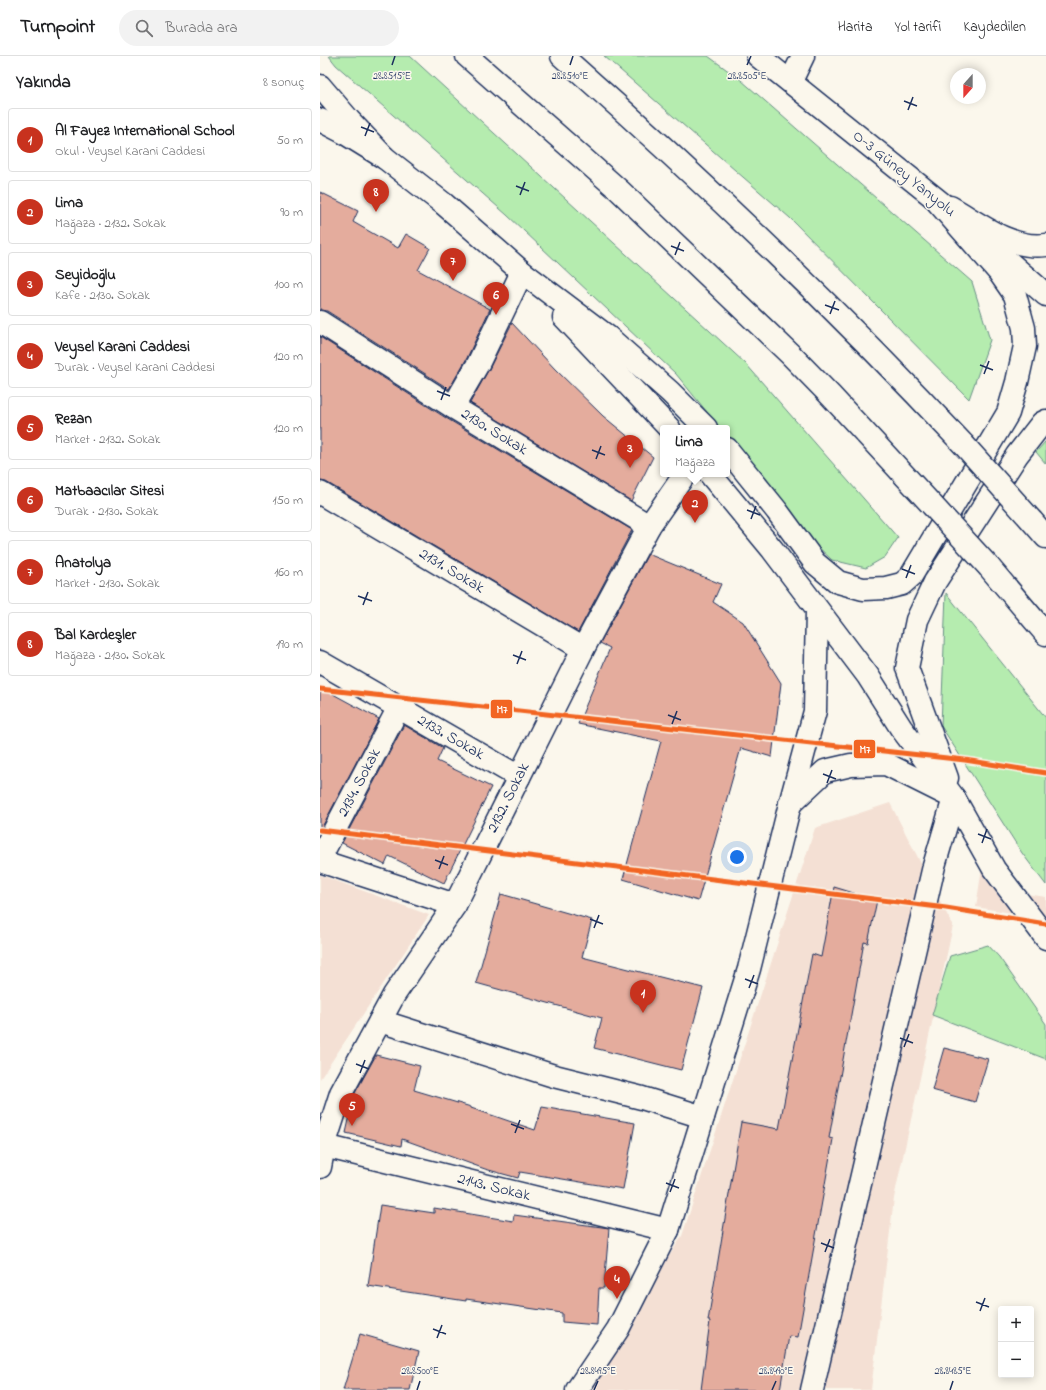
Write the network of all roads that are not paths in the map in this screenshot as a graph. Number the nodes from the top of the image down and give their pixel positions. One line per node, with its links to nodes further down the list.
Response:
1 (467, 56): 25 (main road, bridge)
2 (562, 56): 23 (main road, bridge)
3 (758, 56): 5 (main road, O-3 Güney Yanyolu)
4 (803, 56): 5 (main road)
5 (790, 81): 9 (main road, O-3 Güney Yanyolu)
6 (320, 86): 8 (main road)
7 (320, 120): 8 (main road)
8 (385, 158): 11 (main road)
9 (935, 198): 10 (main road); 12 (main road, O-3 Güney Yanyolu); 18 (main road)
10 (1046, 245)
11 (522, 272): 14 (main road); 16 (main road); 17 (main road)
12 (1046, 295)
13 (320, 322): 14 (main road, 2130. Sokak)
14 (452, 407): 22 (main road, 2130. Sokak)
15 (1046, 421): 30 (main road)
16 (666, 425)
17 (703, 425)
18 (730, 453)
19 (682, 477): 22 (main road, 2132. Sokak)
20 (712, 477): 24 (main road)
21 (320, 493): 26 (main road, 2131. Sokak)
22 (649, 526): 26 (main road, 2132. Sokak)
23 (1039, 529)
24 (817, 610): 30 (main road); 31 (main road)
25 (1046, 634)
26 (583, 649): 29 (main road, 2132. Sokak)
27 (320, 662): 28 (main road, 2133. Sokak)
28 (399, 707): 29 (main road, 2133. Sokak); 32 (main road, 2134. Sokak)
29 (519, 777): 34 (main road, 2132. Sokak)
30 (954, 798): 31 (main road); 35 (main road); 42 (main road)
31 (790, 804): 37 (main road)
32 (320, 858)
33 (320, 861): 34 (main road)
34 (455, 905): 36 (main road, 2132. Sokak)
35 (1046, 938)
36 (380, 1021): 37 (main road); 38 (main road, 2132. Sokak)
37 (703, 1117): 40 (main road)
38 (322, 1145): 39 (main road, 2132. Sokak); 40 (main road, 2143. Sokak)
39 (320, 1167)
40 (668, 1230): 41 (main road)
41 (577, 1390)
42 (812, 1390)

